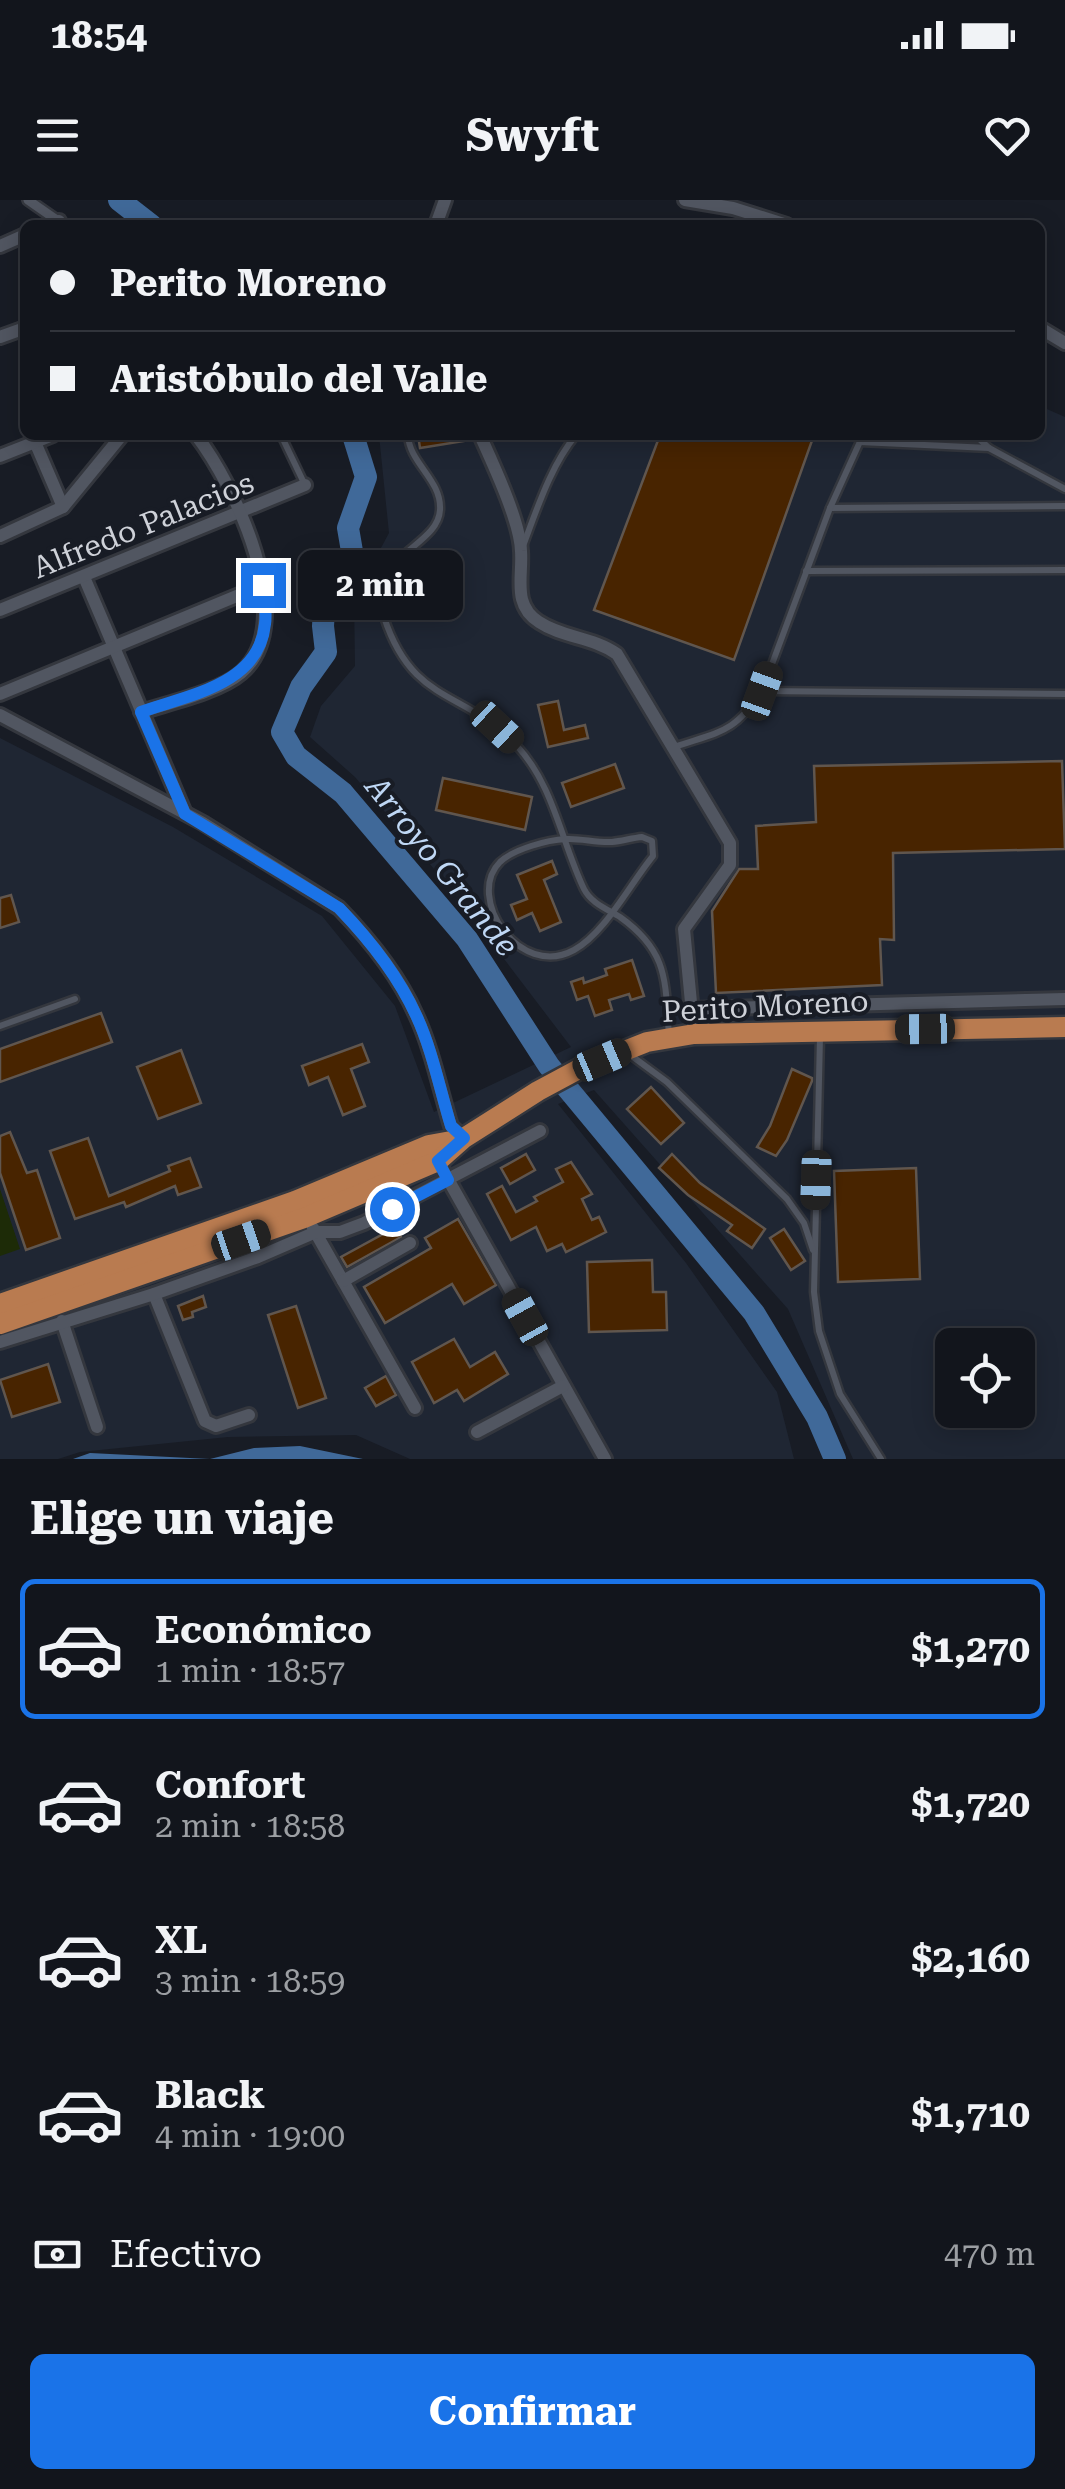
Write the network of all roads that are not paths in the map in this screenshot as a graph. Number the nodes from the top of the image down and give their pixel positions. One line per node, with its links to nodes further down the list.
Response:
1 (28, 200): 3 (street)
2 (685, 200): 4 (street)
3 (52, 220)
4 (771, 220)
5 (40, 440): 15 (street)
6 (118, 440): 21 (street)
7 (200, 440): 23 (street)
8 (282, 440): 18 (lane)
9 (408, 440): 39 (lane)
10 (482, 440): 25 (street)
11 (572, 440): 25 (lane)
12 (860, 440): 22 (lane)
13 (887, 440): 16 (lane)
14 (981, 440): 16 (lane)
15 (35, 442): 17 (street); 21 (street)
16 (990, 448): 19 (lane)
17 (0, 456)
18 (305, 485): 23 (street, Alfredo Palacios)
19 (1065, 489)
20 (1065, 506): 22 (lane)
21 (63, 507): 24 (street)
22 (830, 508): 26 (lane)
23 (239, 512): 28 (street, Alfredo Palacios); 29 (street)
24 (0, 536)
25 (521, 551): 37 (street)
26 (806, 570): 27 (lane); 32 (lane)
27 (1065, 570)
28 (84, 577): 30 (street, Alfredo Palacios); 31 (street)
29 (263, 585): 31 (street); 35 (street)
30 (0, 610)
31 (114, 647): 33 (street); 35 (street)
32 (762, 691): 34 (lane); 37 (lane)
33 (0, 694)
34 (1065, 694)
35 (141, 712): 38 (street)
36 (0, 715): 38 (street)
37 (674, 747): 43 (street)
38 (185, 814): 51 (street)
39 (566, 839): 40 (lane); 40 (lane); 40 (lane)
40 (611, 911): 48 (lane)
41 (75, 999): 44 (lane)
42 (1065, 999): 43 (street)
43 (692, 1009): 47 (street)
44 (0, 1026)
45 (1065, 1027): 46 (main road, Perito Moreno)
46 (820, 1031): 47 (main road, Perito Moreno); 55 (lane)
47 (694, 1034): 48 (main road, Perito Moreno)
48 (669, 1038): 49 (main road, Perito Moreno)
49 (624, 1050): 51 (main road, Perito Moreno); 55 (lane)
50 (540, 1131): 52 (street)
51 (464, 1138): 52 (main road)
52 (438, 1162): 53 (main road); 53 (street); 62 (street)
53 (305, 1217): 56 (street); 57 (street); 58 (main road); 60 (main road)
54 (410, 1243): 56 (street)
55 (814, 1254): 68 (lane)
56 (343, 1281): 63 (street)
57 (154, 1294): 59 (street); 64 (street)
58 (0, 1304)
59 (62, 1321): 61 (street); 65 (street)
60 (0, 1324)
61 (0, 1342)
62 (563, 1386): 66 (street); 67 (street)
63 (415, 1408)
64 (249, 1415)
65 (98, 1427)
66 (477, 1432)
67 (605, 1459)
68 (881, 1459)

